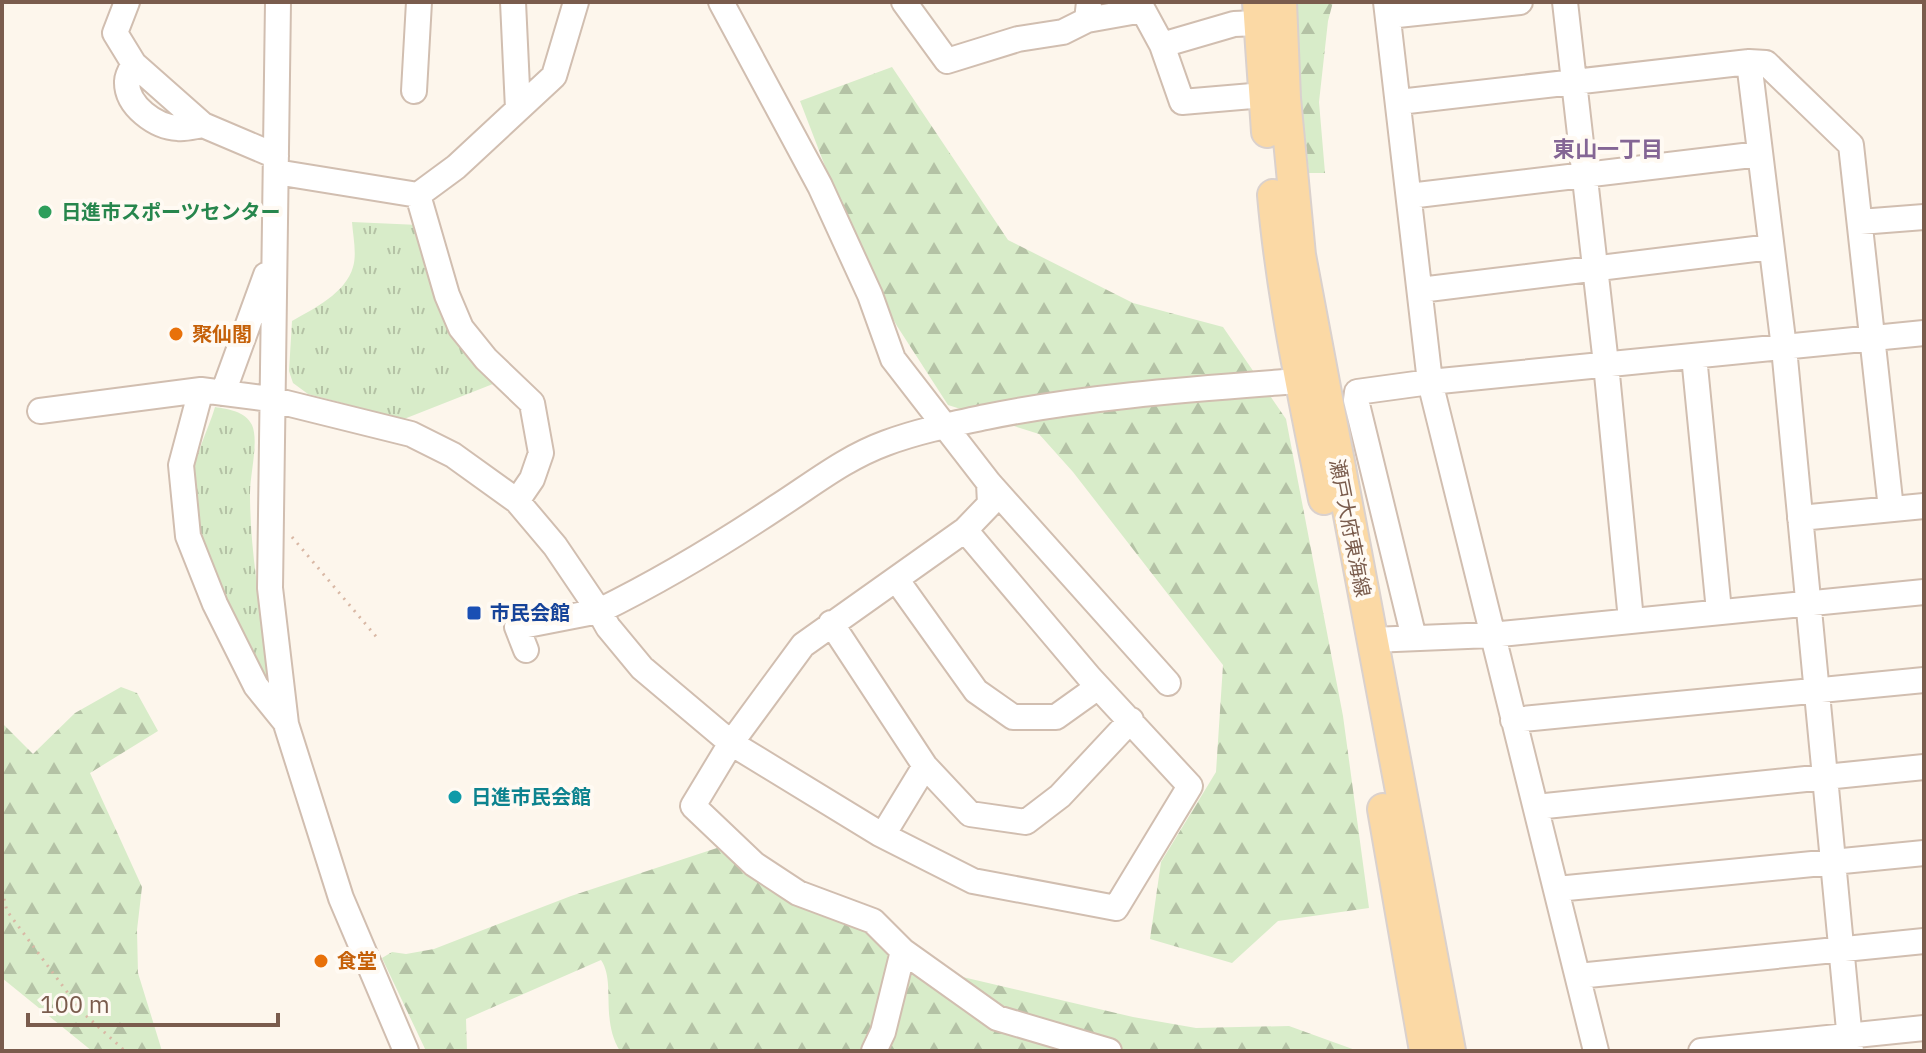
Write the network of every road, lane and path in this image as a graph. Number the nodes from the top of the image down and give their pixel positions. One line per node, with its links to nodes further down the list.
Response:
1 (127, 2): 22 (street)
2 (278, 2): 22 (street)
3 (419, 2): 17 (street)
4 (513, 2): 20 (street)
5 (576, 2): 20 (street)
6 (721, 2): 42 (street)
7 (904, 2): 12 (street)
8 (1281, 2): 60 (main road, 瀬戸大府東海線)
9 (1520, 2): 11 (street)
10 (1565, 2): 16 (street)
11 (1387, 9): 19 (street)
12 (1088, 11): 14 (street)
13 (1258, 12): 14 (street); 18 (main road, 瀬戸大府東海線)
14 (1162, 45): 18 (street)
15 (1749, 62): 16 (street); 21 (street); 27 (street)
16 (1574, 82): 19 (street); 23 (street)
17 (414, 91)
18 (1264, 95): 37 (main road, 瀬戸大府東海線)
19 (1399, 102): 25 (street)
20 (518, 109): 24 (street)
21 (1760, 154): 23 (street); 28 (street)
22 (276, 164): 24 (street); 29 (street)
23 (1585, 176): 25 (street); 30 (street)
24 (418, 195): 44 (street)
25 (1409, 196): 31 (street)
26 (1924, 217): 27 (street)
27 (1860, 222): 33 (street)
28 (1771, 247): 30 (street); 34 (street)
29 (274, 254): 39 (street); 40 (street)
30 (1595, 269): 31 (street); 36 (street)
31 (1420, 290): 38 (street)
32 (1924, 333): 33 (street)
33 (1874, 340): 34 (street); 46 (street)
34 (1784, 348): 35 (street); 47 (street)
35 (1694, 356): 36 (street); 54 (street)
36 (1606, 364): 38 (street); 55 (street)
37 (1299, 381): 42 (street); 89 (main road, 瀬戸大府東海線)
38 (1430, 382): 57 (street); 58 (street)
39 (212, 391): 40 (street); 41 (street); 68 (street)
40 (270, 399): 44 (street); 68 (street)
41 (40, 411)
42 (943, 426): 43 (street); 53 (street)
43 (989, 483): 48 (street); 63 (street)
44 (517, 501): 53 (street)
45 (1924, 506): 46 (street)
46 (1891, 509): 47 (street)
47 (1800, 518): 52 (street)
48 (965, 530): 50 (street); 64 (street)
49 (290, 534): 59 (path)
50 (896, 579): 56 (street); 64 (street)
51 (1924, 592): 52 (street)
52 (1809, 603): 54 (street); 65 (street)
53 (599, 611): 61 (street); 69 (street)
54 (1719, 611): 55 (street)
55 (1631, 620): 57 (street)
56 (831, 623): 69 (street); 70 (street)
57 (1491, 635): 58 (street); 67 (street)
58 (1414, 638): 60 (street)
59 (379, 640)
60 (1372, 640): 90 (main road, 瀬戸大府東海線)
61 (526, 650)
62 (1924, 680): 65 (street)
63 (1168, 683)
64 (1098, 687): 66 (street)
65 (1816, 690): 67 (street); 72 (street)
66 (1131, 720): 70 (street); 74 (street)
67 (1513, 720): 73 (street)
68 (286, 724): 86 (street)
69 (731, 743): 74 (street); 81 (street)
70 (925, 766): 74 (street)
71 (1924, 767): 72 (street)
72 (1825, 777): 73 (street); 76 (street)
73 (1536, 807): 77 (street)
74 (883, 835)
75 (1924, 853): 76 (street)
76 (1833, 862): 77 (street); 80 (street)
77 (1557, 889): 82 (street)
78 (2, 891): 85 (path)
79 (1924, 941): 80 (street)
80 (1842, 949): 82 (street); 84 (street)
81 (903, 951): 87 (street); 88 (street)
82 (1578, 976): 91 (street)
83 (1924, 1028): 84 (street)
84 (1850, 1043): 92 (street)
85 (125, 1051)
86 (406, 1051)
87 (874, 1051)
88 (1109, 1051)
89 (1425, 1051)
90 (1450, 1051)
91 (1596, 1051)
92 (1701, 1051)

